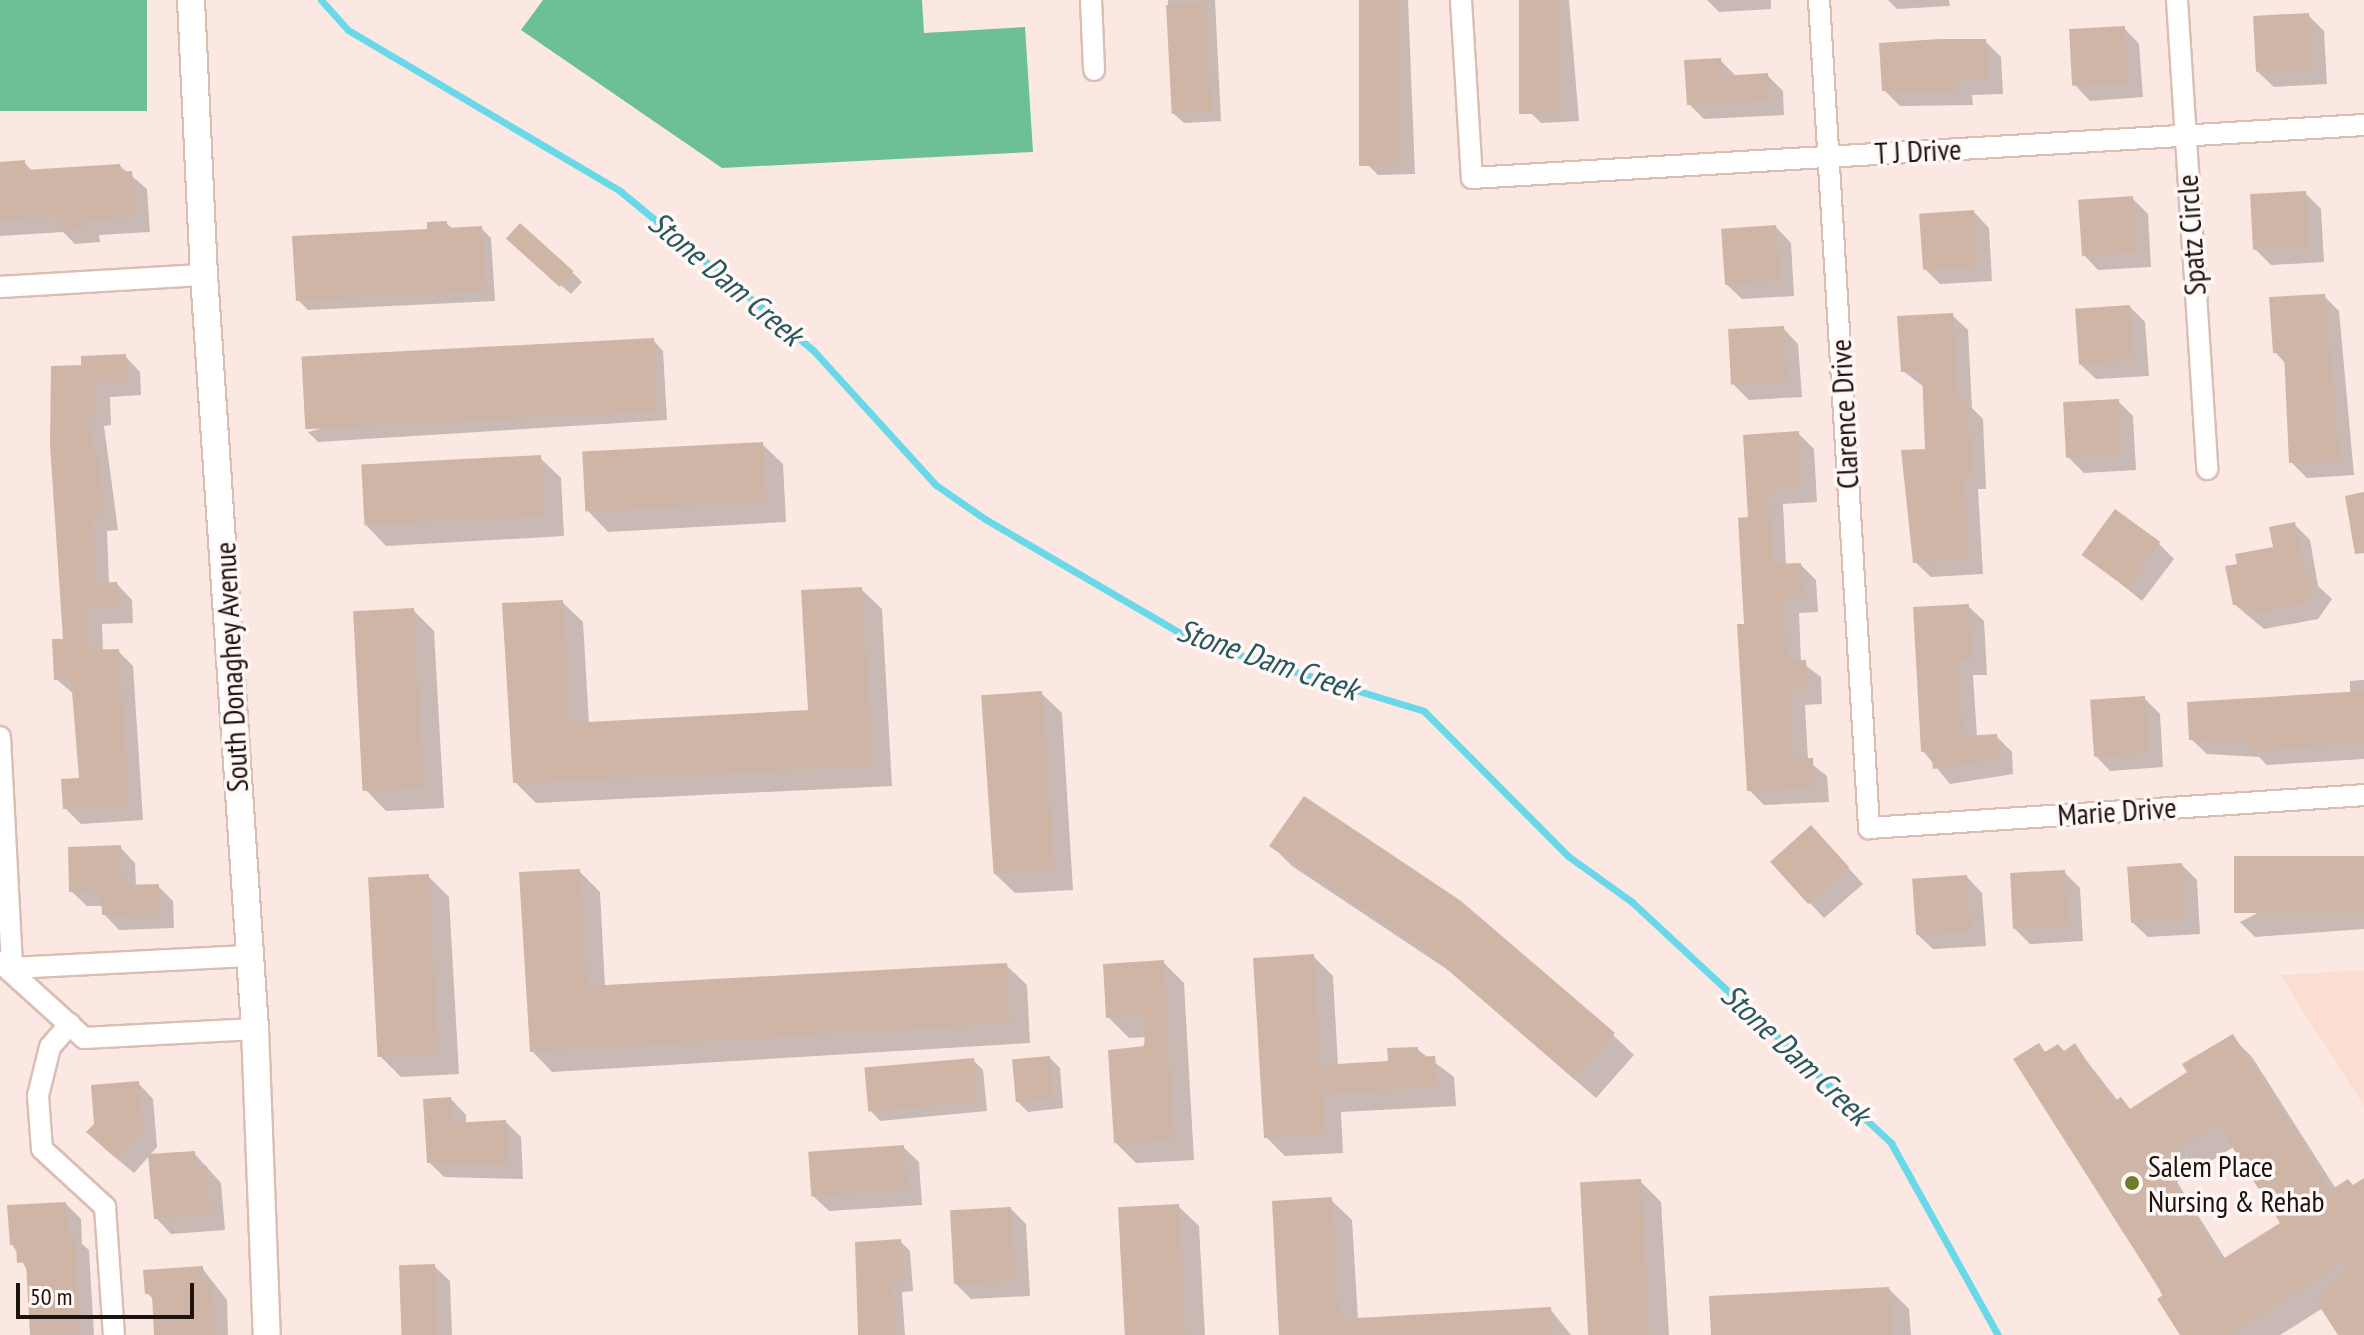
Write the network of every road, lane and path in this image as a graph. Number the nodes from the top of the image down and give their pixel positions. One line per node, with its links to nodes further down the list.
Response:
1 (191, 0): 10 (street, South Donaghey Avenue)
2 (1091, 0): 6 (street)
3 (1461, 0): 9 (street, T J Drive)
4 (1819, 0): 9 (street, Clarence Drive)
5 (2177, 0): 8 (street, Spatz Circle)
6 (1094, 70)
7 (2364, 125): 8 (street, T J Drive)
8 (2184, 136): 9 (street, T J Drive); 12 (street, Spatz Circle)
9 (1828, 156): 15 (street, Clarence Drive)
10 (204, 275): 11 (street); 16 (street, South Donaghey Avenue)
11 (0, 287)
12 (2207, 469)
13 (0, 737): 17 (street)
14 (2364, 795): 15 (street, Marie Drive)
15 (1869, 828)
16 (248, 956): 17 (street); 19 (street, South Donaghey Avenue)
17 (6, 965): 18 (street)
18 (70, 1024): 19 (street); 20 (street)
19 (255, 1029): 21 (street, South Donaghey Avenue)
20 (114, 1335)
21 (267, 1335)

